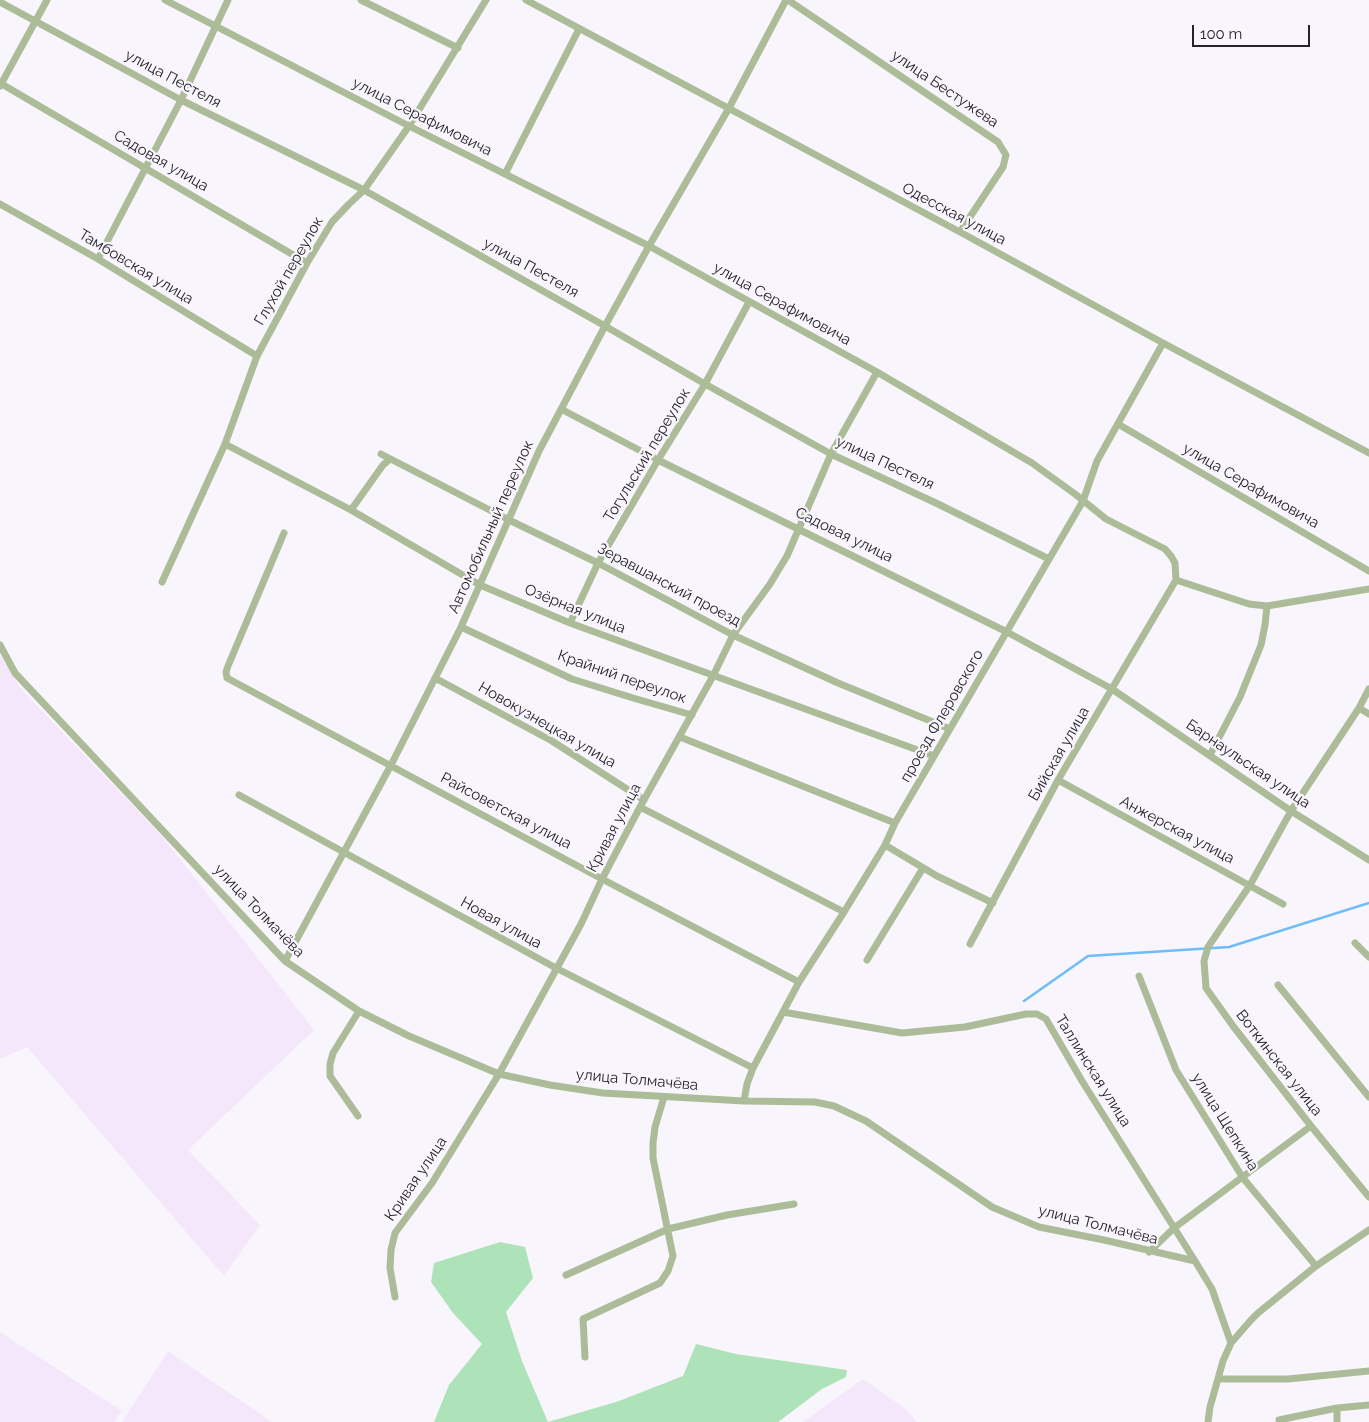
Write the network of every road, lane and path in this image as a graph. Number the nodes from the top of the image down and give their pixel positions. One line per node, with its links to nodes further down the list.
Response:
1 (46, 0): 9 (street)
2 (165, 0): 10 (street, улица Серафимовича)
3 (228, 0): 10 (street)
4 (361, 0): 12 (street)
5 (486, 0): 12 (street, Глухой переулок)
6 (526, 0): 11 (street, Одесская улица)
7 (787, 0): 15 (street, улица Бестужева); 21 (street, улица Бестужева)
8 (0, 2): 9 (street, улица Пестеля)
9 (34, 21): 13 (street); 14 (street, улица Пестеля)
10 (216, 27): 14 (street); 16 (street, улица Серафимовича)
11 (579, 29): 15 (street, Одесская улица); 18 (street)
12 (458, 48): 16 (street, Глухой переулок)
13 (0, 84): 17 (street, Садовая улица)
14 (181, 100): 17 (street); 19 (street, улица Пестеля)
15 (729, 108): 21 (street, Одесская улица); 22 (street, Автомобильный переулок)
16 (409, 126): 18 (street, улица Серафимовича); 19 (street, Глухой переулок)
17 (146, 168): 23 (street); 24 (street, Садовая улица)
18 (505, 174): 22 (street, улица Серафимовича)
19 (364, 190): 24 (street, Глухой переулок); 26 (street, улица Пестеля)
20 (0, 204): 23 (street, Тамбовская улица)
21 (960, 232): 27 (street, Одесская улица)
22 (649, 246): 25 (street, улица Серафимовича); 26 (street, Автомобильный переулок)
23 (98, 259): 28 (street, Тамбовская улица)
24 (308, 263): 28 (street, Глухой переулок)
25 (749, 302): 29 (street, улица Серафимовича); 30 (street, Тогульский переулок)
26 (605, 326): 30 (street, улица Пестеля); 31 (street, Автомобильный переулок)
27 (1162, 343): 32 (street, проезд Флеровского); 34 (street, Одесская улица)
28 (257, 356): 33 (street, Глухой переулок)
29 (877, 372): 36 (street, Кривая улица); 39 (street, улица Серафимовича)
30 (705, 384): 36 (street, улица Пестеля); 38 (street, Тогульский переулок)
31 (562, 410): 38 (street, Садовая улица); 41 (street, Автомобильный переулок)
32 (1118, 424): 39 (street, проезд Флеровского); 46 (street, улица Серафимовича)
33 (225, 444): 40 (street, Озёрная улица); 48 (street, Глухой переулок)
34 (1369, 452)
35 (381, 454): 37 (street, Зеравшанский проезд)
36 (831, 454): 42 (street, Кривая улица); 44 (street, улица Пестеля)
37 (390, 459): 40 (street); 41 (street, Зеравшанский проезд)
38 (658, 460): 42 (street, Садовая улица); 45 (street, Тогульский переулок)
39 (1083, 502): 44 (street, проезд Флеровского); 47 (street, улица Серафимовича)
40 (351, 510): 49 (street, Озёрная улица)
41 (509, 520): 45 (street, Зеравшанский проезд); 49 (street, Автомобильный переулок)
42 (798, 528): 54 (street, Садовая улица); 55 (street, Кривая улица)
43 (284, 533): 68 (street, Райсоветская улица)
44 (1049, 560): 54 (street, проезд Флеровского)
45 (598, 563): 52 (street, Тогульский переулок); 55 (street, Зеравшанский проезд)
46 (1369, 571)
47 (1176, 580): 51 (street); 59 (street, Бийская улица)
48 (162, 582)
49 (480, 585): 52 (street, Озёрная улица); 53 (street, Автомобильный переулок)
50 (1369, 590): 51 (street)
51 (1268, 606): 66 (street)
52 (570, 623): 57 (street, Озёрная улица)
53 (461, 627): 58 (street, Автомобильный переулок); 63 (street, Крайний переулок)
54 (1007, 632): 59 (street, Садовая улица); 64 (street, проезд Флеровского)
55 (733, 635): 57 (street, Кривая улица); 64 (street, Зеравшанский проезд)
56 (0, 645): 88 (street, улица Толмачёва)
57 (713, 676): 63 (street, Кривая улица); 67 (street, Озёрная улица)
58 (435, 678): 68 (street, Автомобильный переулок); 71 (street, Новокузнецкая улица)
59 (1112, 689): 66 (street, Барнаульская улица); 69 (street, Бийская улица)
60 (1369, 689): 61 (street, Воткинская улица)
61 (1359, 708): 62 (street); 73 (street, Воткинская улица)
62 (1369, 714)
63 (692, 715): 65 (street, Кривая улица)
64 (950, 729): 67 (street, проезд Флеровского)
65 (680, 737): 71 (street, Кривая улица); 74 (street)
66 (1210, 755): 73 (street, Барнаульская улица)
67 (934, 756): 74 (street, проезд Флеровского)
68 (391, 765): 76 (street, Автомобильный переулок); 79 (street, Райсоветская улица)
69 (1058, 780): 80 (street, Анжерская улица); 81 (street, Бийская улица)
70 (239, 795): 76 (street, Новая улица)
71 (644, 800): 72 (street, Кривая улица)
72 (640, 807): 79 (street, Кривая улица); 83 (street)
73 (1291, 811): 77 (street, Барнаульская улица); 80 (street, Воткинская улица)
74 (896, 822): 75 (street, проезд Флеровского)
75 (885, 846): 78 (street); 83 (street, проезд Флеровского)
76 (343, 852): 88 (street, Автомобильный переулок); 89 (street, Новая улица)
77 (1369, 860)
78 (923, 868): 81 (street); 87 (street)
79 (602, 879): 89 (street, Кривая улица); 91 (street, Райсоветская улица)
80 (1250, 885): 82 (street, Анжерская улица); 101 (street, Воткинская улица)
81 (992, 904): 84 (street, Бийская улица)
82 (1283, 904)
83 (844, 912): 91 (street, проезд Флеровского)
84 (970, 944)
85 (1355, 944): 86 (street)
86 (1369, 957)
87 (867, 960)
88 (285, 961): 93 (street, улица Толмачёва)
89 (556, 968): 95 (street, Новая улица); 96 (street, Кривая улица)
90 (1139, 976): 102 (street, улица Щепкина)
91 (799, 982): 94 (street, проезд Флеровского)
92 (1278, 985): 98 (street)
93 (359, 1011): 96 (street, улица Толмачёва); 100 (street)
94 (783, 1012): 95 (street, проезд Флеровского); 105 (street, Таллинская улица)
95 (753, 1068): 99 (street, проезд Флеровского)
96 (500, 1074): 97 (street, улица Толмачёва); 112 (street, Кривая улица)
97 (664, 1097): 99 (street, улица Толмачёва); 106 (street)
98 (1369, 1097)
99 (744, 1102): 108 (street, улица Толмачёва)
100 (358, 1116)
101 (1311, 1126): 102 (street); 103 (street, Воткинская улица)
102 (1243, 1178): 105 (street); 110 (street, улица Щепкина)
103 (1369, 1197)
104 (794, 1204): 106 (street)
105 (1174, 1228): 108 (street); 109 (street, Таллинская улица)
106 (668, 1229): 111 (street); 114 (street)
107 (1369, 1230): 110 (street)
108 (1149, 1252): 109 (street, улица Толмачёва)
109 (1195, 1261): 113 (street)
110 (1316, 1266): 113 (street)
111 (566, 1275)
112 (395, 1297)
113 (1231, 1344): 116 (street)
114 (585, 1357)
115 (1369, 1372): 116 (street)
116 (1218, 1379): 120 (street)
117 (1369, 1405): 118 (street)
118 (1337, 1408): 119 (street); 121 (street)
119 (1278, 1420)
120 (1208, 1422)
121 (1337, 1422)

